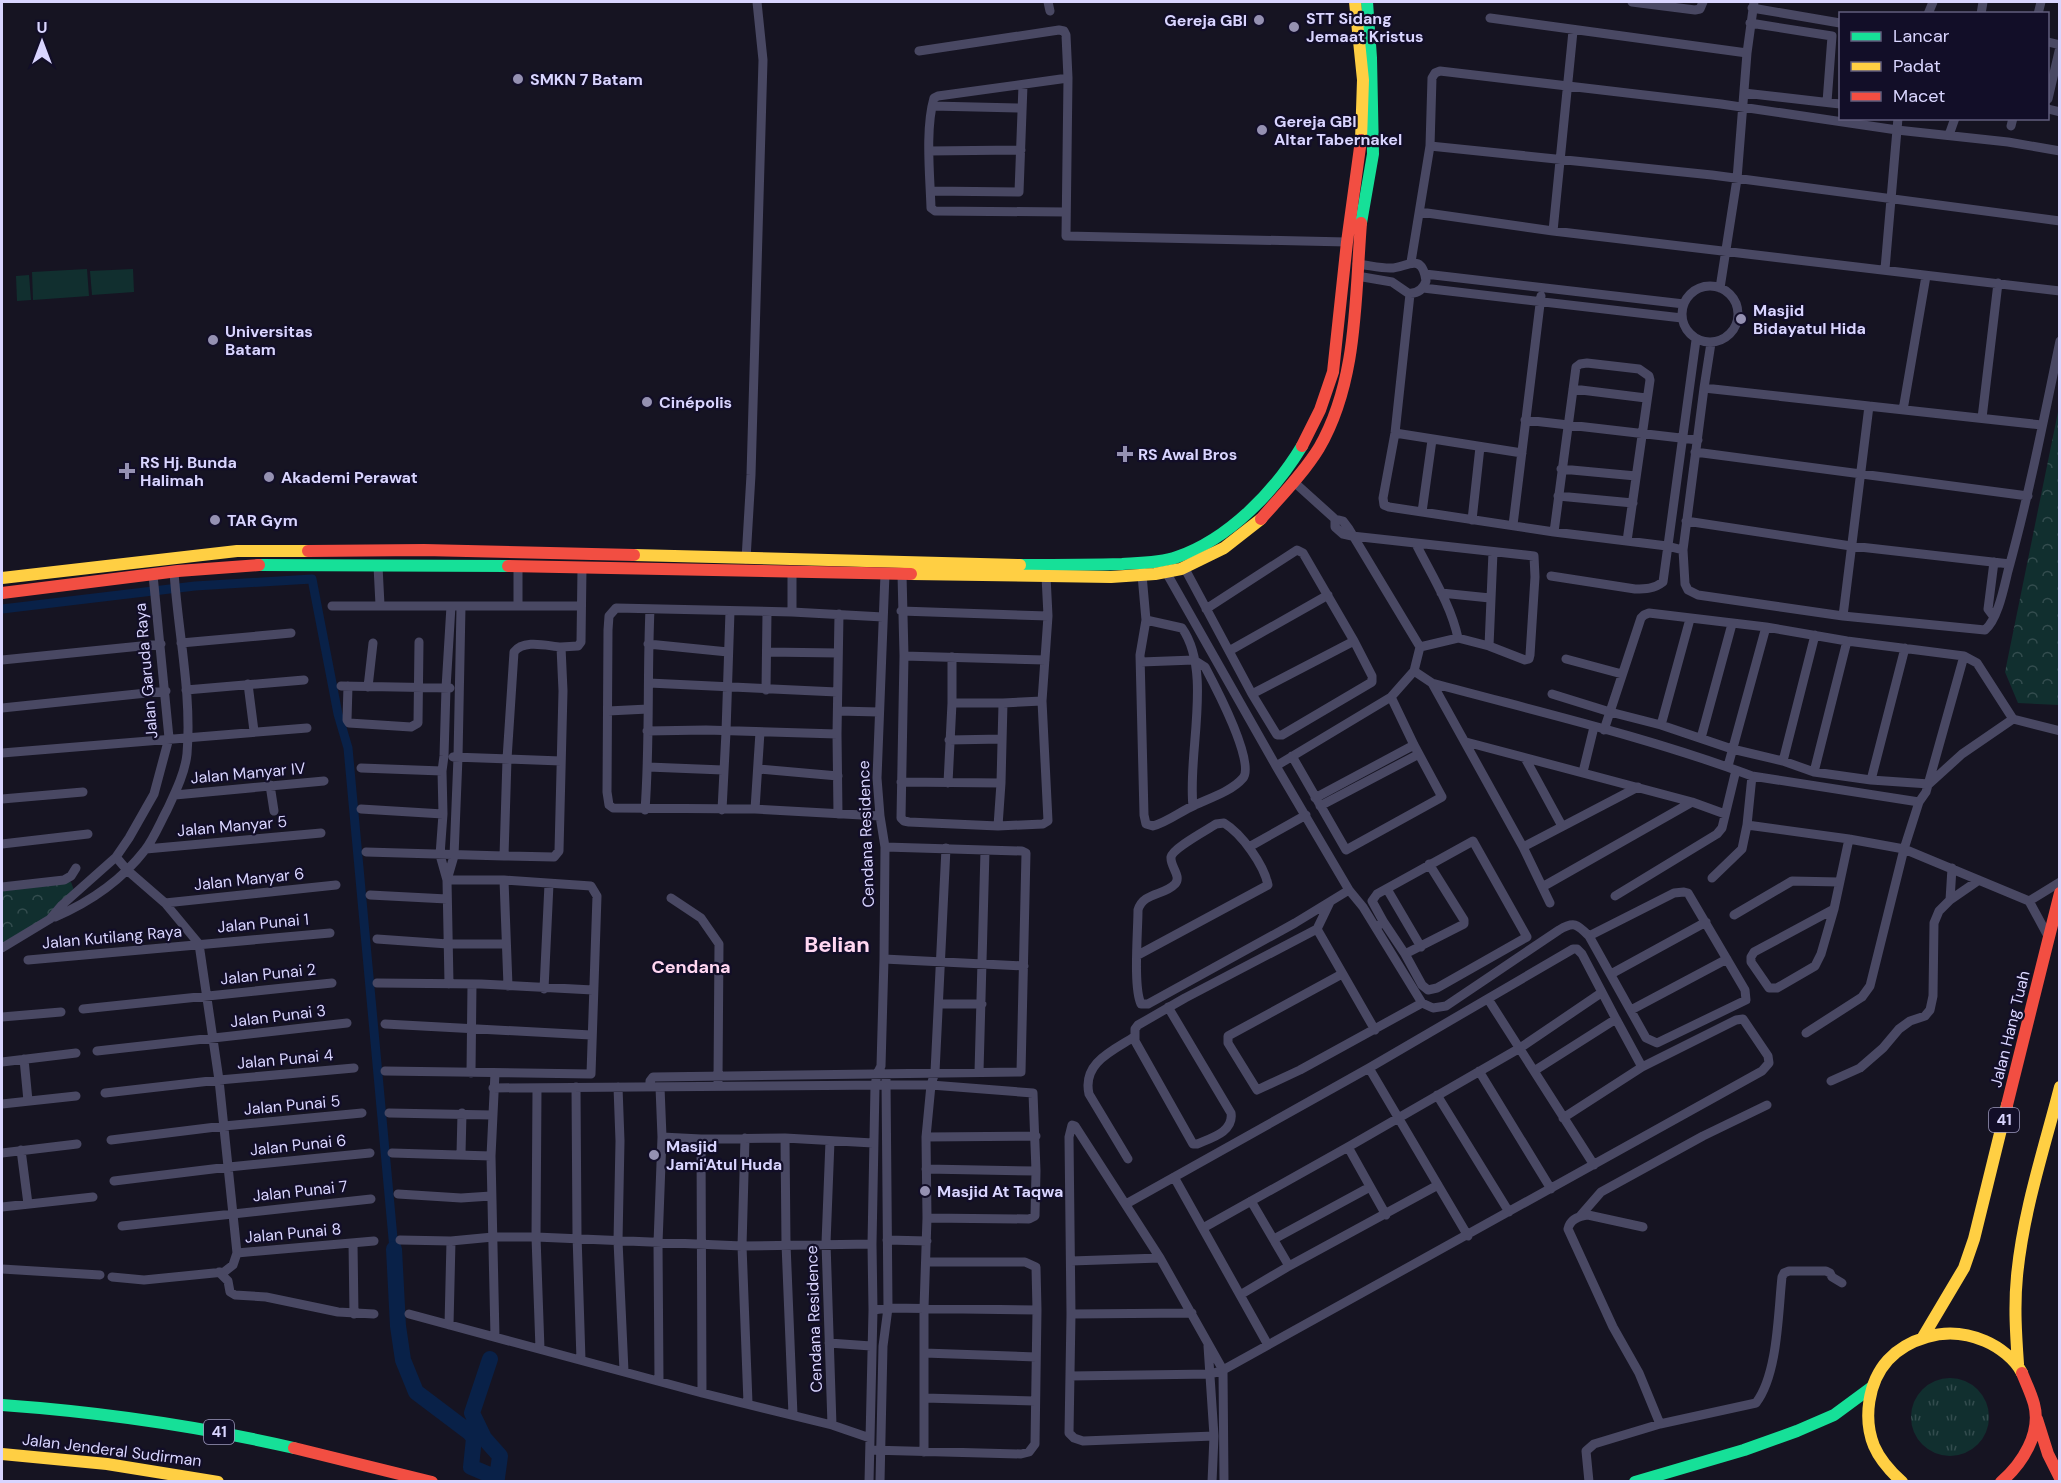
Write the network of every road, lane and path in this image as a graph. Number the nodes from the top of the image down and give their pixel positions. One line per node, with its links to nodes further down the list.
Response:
1 (757, 2): 99 (street)
2 (1355, 2): 41 (main road)
3 (1367, 2): 45 (main road)
4 (1632, 2): 5 (street)
5 (1704, 2)
6 (1753, 5): 8 (street); 9 (street)
7 (1490, 18): 10 (street)
8 (1750, 23): 11 (street); 14 (street)
9 (1839, 23)
10 (1573, 31): 14 (street); 17 (street)
11 (1836, 36): 20 (street)
12 (2060, 46): 19 (street)
13 (919, 51): 15 (street)
14 (1747, 53): 18 (street)
15 (1068, 78): 16 (street); 37 (street)
16 (1023, 84): 22 (street); 23 (street)
17 (1567, 86): 24 (street); 29 (street); 33 (street)
18 (1744, 93): 20 (street); 24 (street)
19 (2049, 95)
20 (1827, 102): 21 (street)
21 (1839, 104)
22 (932, 106): 23 (street); 31 (street)
23 (1021, 108): 30 (street)
24 (1742, 108): 27 (street); 34 (street)
25 (1898, 120): 27 (street)
26 (1954, 120): 28 (street)
27 (1897, 130): 28 (street); 36 (street)
28 (1949, 135): 32 (street)
29 (1430, 146): 33 (street); 38 (street)
30 (1021, 150): 31 (street); 35 (street)
31 (929, 151): 35 (street)
32 (2060, 151)
33 (1560, 158): 34 (street); 40 (street)
34 (1737, 179): 36 (street); 42 (street)
35 (931, 191): 37 (street)
36 (1892, 200): 39 (street); 44 (street)
37 (1066, 212): 41 (street)
38 (1420, 212): 40 (street); 43 (street)
39 (2060, 221)
40 (1553, 231): 42 (street)
41 (1347, 242): 59 (main road)
42 (1726, 250): 44 (street); 51 (street)
43 (1411, 262): 45 (street); 46 (street)
44 (1885, 269): 47 (street)
45 (1357, 270): 53 (street); 61 (main road)
46 (1425, 274): 49 (street); 50 (street)
47 (1926, 276): 48 (street); 66 (street)
48 (1998, 283): 52 (street); 67 (street)
49 (1542, 287): 54 (street); 55 (street)
50 (1423, 288): 53 (street); 54 (street)
51 (1720, 288): 55 (street); 60 (street)
52 (2060, 291)
53 (1410, 294): 72 (street)
54 (1540, 300): 56 (street); 68 (street)
55 (1684, 304): 56 (street)
56 (1682, 318): 57 (street)
57 (1696, 340): 60 (street); 73 (street)
58 (2060, 341): 70 (street)
59 (1338, 343): 61 (main road); 107 (main road)
60 (1711, 343): 62 (street)
61 (1351, 344): 82 (main road)
62 (1704, 388): 65 (street); 75 (street)
63 (1573, 389): 64 (street); 64 (street); 69 (street)
64 (1646, 398): 71 (street)
65 (1869, 406): 66 (street); 80 (street)
66 (1903, 410): 67 (street)
67 (1982, 418): 70 (street)
68 (1525, 420): 69 (street); 78 (street)
69 (1567, 424): 71 (street); 79 (street)
70 (2042, 425): 84 (street)
71 (1642, 432): 73 (street); 81 (street)
72 (1395, 433): 74 (street); 86 (street)
73 (1681, 438): 75 (street); 94 (street)
74 (1432, 440): 76 (street); 86 (street)
75 (1698, 440): 77 (street)
76 (1480, 447): 78 (street); 87 (street)
77 (1695, 452): 80 (street); 88 (street)
78 (1522, 453): 89 (street)
79 (1561, 469): 81 (street); 83 (street)
80 (1861, 474): 84 (street); 95 (street)
81 (1636, 476): 85 (street)
82 (1294, 482): 91 (street); 105 (main road)
83 (1558, 496): 85 (street); 90 (street)
84 (2028, 496): 101 (street)
85 (1633, 503): 92 (street)
86 (1422, 512): 87 (street)
87 (1472, 520): 89 (street)
88 (1686, 521): 95 (street); 97 (street)
89 (1513, 525): 90 (street)
90 (1554, 532): 92 (street)
91 (1352, 536): 93 (street); 152 (street)
92 (1627, 541): 94 (street)
93 (1416, 544): 98 (street); 118 (street)
94 (1667, 546): 97 (street); 114 (street)
95 (1851, 546): 100 (street); 135 (street)
96 (328, 550): 99 (main road); 102 (main road); 116 (main road)
97 (1683, 550): 135 (street)
98 (1493, 552): 121 (street); 153 (street)
99 (746, 559): 107 (main road)
100 (1994, 562): 101 (street); 137 (street)
101 (2010, 564): 137 (street)
102 (329, 565): 103 (main road); 115 (main road)
103 (378, 566): 104 (main road); 122 (street)
104 (518, 566): 106 (main road); 125 (street)
105 (1184, 567): 109 (main road); 128 (street)
106 (582, 568): 108 (main road); 126 (street)
107 (941, 568): 111 (main road); 113 (main road)
108 (792, 572): 110 (main road); 132 (street)
109 (1166, 572): 112 (main road); 223 (street)
110 (885, 574): 111 (main road); 136 (street, Cendana Residence)
111 (902, 574): 130 (street)
112 (1142, 575): 113 (main road); 139 (street)
113 (1046, 576): 134 (street)
114 (1551, 576)
115 (174, 577): 117 (main road); 148 (street)
116 (2, 578)
117 (154, 586): 119 (main road); 150 (street, Jalan Garuda Raya)
118 (1441, 592): 121 (street); 144 (street)
119 (2, 593)
120 (1328, 595): 128 (street); 145 (street); 156 (street)
121 (1490, 598): 153 (street)
122 (380, 605): 123 (street); 124 (street)
123 (332, 606)
124 (456, 606): 125 (street); 175 (street); 178 (street)
125 (518, 606): 126 (street)
126 (581, 606): 154 (street)
127 (650, 609): 129 (street); 151 (street); 191 (street)
128 (1206, 609): 156 (street)
129 (730, 611): 131 (street); 157 (street)
130 (902, 611): 134 (street); 160 (street)
131 (767, 612): 132 (street); 158 (street)
132 (792, 612): 133 (street)
133 (839, 614): 136 (street); 159 (street)
134 (1048, 616): 165 (street)
135 (1843, 616): 137 (street)
136 (883, 617): 193 (street, Cendana Residence)
137 (1994, 617)
138 (1690, 619): 140 (street); 169 (street); 196 (street)
139 (1146, 620): 166 (street); 167 (street)
140 (1732, 624): 141 (street); 208 (street)
141 (1766, 627): 143 (street); 213 (street)
142 (291, 633): 148 (street)
143 (1815, 635): 146 (street); 222 (street)
144 (1458, 638): 152 (street); 153 (street)
145 (1354, 641): 183 (street); 183 (street)
146 (1847, 641): 155 (street); 231 (street)
147 (419, 642): 177 (street)
148 (181, 643): 179 (street)
149 (373, 643): 174 (street)
150 (161, 644): 164 (street); 181 (street, Jalan Garuda Raya)
151 (648, 644): 157 (street); 171 (street)
152 (1420, 646): 168 (street)
153 (1489, 646)
154 (561, 647): 220 (street); 221 (street)
155 (1905, 648): 161 (street); 234 (street)
156 (1229, 651): 183 (street)
157 (728, 652): 176 (street)
158 (767, 652): 159 (street); 180 (street)
159 (838, 653): 182 (street)
160 (904, 656): 162 (street); 236 (street)
161 (1964, 656): 195 (street); 239 (street)
162 (952, 657): 165 (street); 187 (street)
163 (1566, 659): 169 (street)
164 (2, 660)
165 (1045, 660): 186 (street)
166 (1194, 660): 167 (street); 248 (street); 248 (street)
167 (1141, 662): 248 (street)
168 (1414, 672): 172 (street); 185 (street)
169 (1622, 674): 194 (street)
170 (304, 680): 173 (street)
171 (649, 683): 176 (street); 190 (street)
172 (1432, 683): 197 (street); 211 (street)
173 (248, 684): 179 (street); 200 (street)
174 (368, 687): 177 (street); 177 (street)
175 (446, 687): 177 (street); 178 (street); 216 (street)
176 (726, 687): 180 (street); 203 (street)
177 (418, 688)
178 (458, 688): 218 (street)
179 (186, 690): 206 (street)
180 (766, 690): 182 (street)
181 (166, 691): 189 (street); 207 (street, Jalan Garuda Raya)
182 (837, 692): 192 (street)
183 (1252, 694)
184 (1552, 694): 194 (street)
185 (1391, 697): 212 (street); 217 (street)
186 (1042, 701): 188 (street); 260 (street)
187 (952, 703): 188 (street); 210 (street)
188 (1004, 703): 209 (street)
189 (2, 708)
190 (648, 709): 191 (street); 201 (street)
191 (608, 711): 251 (street)
192 (838, 711): 193 (street); 205 (street)
193 (879, 712): 258 (street, Cendana Residence)
194 (1610, 712): 196 (street); 199 (street)
195 (2013, 719): 202 (street); 239 (street)
196 (1661, 725): 208 (street)
197 (1594, 727): 199 (street); 230 (street)
198 (307, 728): 200 (street)
199 (1604, 730): 226 (street)
200 (254, 731): 206 (street)
201 (647, 731): 203 (street); 224 (street)
202 (2060, 731)
203 (726, 732): 204 (street); 228 (street)
204 (760, 732): 205 (street); 227 (street)
205 (837, 734): 232 (street)
206 (188, 737): 207 (street); 243 (street)
207 (169, 738): 214 (street); 277 (street, Jalan Garuda Raya)
208 (1701, 738): 213 (street)
209 (1002, 739): 210 (street); 238 (street)
210 (949, 740): 237 (street)
211 (1466, 742): 219 (street); 268 (street)
212 (1414, 745): 215 (street); 245 (street)
213 (1732, 749): 222 (street); 226 (street)
214 (2, 753)
215 (1419, 754): 245 (street); 245 (street)
216 (444, 756): 218 (street); 229 (street)
217 (1292, 756): 223 (street); 245 (street)
218 (458, 757): 220 (street); 275 (street)
219 (1525, 758): 230 (street); 261 (street)
220 (507, 759): 221 (street); 276 (street)
221 (561, 760): 276 (street)
222 (1783, 761): 231 (street)
223 (1276, 766): 257 (street)
224 (648, 767): 228 (street); 251 (street)
225 (361, 768): 229 (street)
226 (1732, 768): 233 (street); 256 (street)
227 (759, 769): 232 (street); 250 (street)
228 (723, 770): 252 (street)
229 (442, 771): 254 (street)
230 (1583, 772): 241 (street)
231 (1814, 772): 234 (street)
232 (838, 776): 255 (street)
233 (1752, 776): 247 (street); 259 (street)
234 (1871, 780): 239 (street)
235 (324, 781): 240 (street, Jalan Manyar IV)
236 (901, 782): 237 (street); 260 (street)
237 (948, 783): 238 (street)
238 (1001, 783): 260 (street)
239 (1929, 784): 247 (street)
240 (270, 785): 243 (street, Jalan Manyar IV); 253 (street)
241 (1638, 787): 246 (street); 261 (street)
242 (83, 792): 244 (street)
243 (175, 795): 270 (street)
244 (2, 799)
245 (1317, 802)
246 (1692, 802): 256 (street); 290 (street)
247 (1919, 802): 271 (street)
248 (1193, 806)
249 (361, 809): 254 (street)
250 (755, 809): 252 (street); 255 (street)
251 (645, 810): 252 (street)
252 (722, 810)
253 (274, 811)
254 (443, 814): 274 (street)
255 (838, 814): 258 (street)
256 (1725, 814): 296 (street)
257 (1306, 815): 267 (street); 293 (street)
258 (880, 816): 266 (street, Cendana Residence)
259 (1747, 825): 264 (street); 282 (street)
260 (998, 826)
261 (1562, 826): 268 (street)
262 (321, 832): 270 (street, Jalan Manyar 5)
263 (88, 834): 265 (street)
264 (1849, 839): 271 (street); 286 (street)
265 (2, 844)
266 (885, 847): 269 (street); 321 (street, Cendana Residence)
267 (1249, 847): 320 (street); 320 (street)
268 (1524, 847): 290 (street)
269 (946, 848): 272 (street); 324 (street)
270 (146, 849): 280 (street)
271 (1904, 849): 279 (street); 352 (street)
272 (985, 851): 325 (street); 326 (street)
273 (366, 852): 274 (street)
274 (440, 855): 275 (street); 283 (street)
275 (454, 855): 276 (street); 283 (street)
276 (504, 856)
277 (116, 857): 280 (street); 306 (street, Jalan Garuda Raya)
278 (1430, 864): 292 (street); 317 (street); 319 (street)
279 (1952, 868): 285 (street); 299 (street)
280 (127, 870): 302 (street); 306 (street)
281 (74, 872): 291 (street)
282 (1712, 878)
283 (447, 880): 284 (street); 298 (street)
284 (504, 880): 288 (street); 316 (street)
285 (1979, 880): 299 (street); 300 (street)
286 (1839, 882): 304 (street); 305 (street)
287 (2060, 882): 300 (street)
288 (549, 884): 334 (street); 335 (street)
289 (336, 885): 302 (street, Jalan Manyar 6)
290 (1544, 886): 303 (street)
291 (2, 887)
292 (1387, 889): 308 (street); 317 (street)
293 (1349, 890): 301 (street); 308 (street)
294 (2060, 893): 312 (main road, Jalan Hang Tuah / 41)
295 (370, 895): 298 (street)
296 (1615, 896)
297 (671, 898): 372 (street)
298 (447, 899): 315 (street)
299 (1950, 900): 374 (street)
300 (2029, 901): 312 (street)
301 (1330, 902): 309 (street); 320 (street)
302 (165, 903): 314 (street)
303 (1550, 903)
304 (1834, 909): 304 (street)
305 (1734, 915)
306 (50, 919): 318 (street, Jalan Garuda Raya)
307 (1706, 922): 311 (street); 322 (street); 328 (street)
308 (1379, 925): 319 (street); 339 (street)
309 (1317, 929): 327 (street); 342 (street)
310 (330, 933): 314 (street, Jalan Punai 1)
311 (1589, 936): 328 (street); 339 (street)
312 (2049, 938): 481 (main road, Jalan Hang Tuah / 41)
313 (377, 939): 315 (street)
314 (199, 944): 323 (street, Jalan Kutilang Raya); 337 (street)
315 (448, 944): 316 (street); 331 (street)
316 (505, 944): 333 (street)
317 (1421, 947): 319 (street)
318 (2, 948)
319 (1405, 954)
320 (1138, 955)
321 (884, 959): 324 (street); 365 (street, Cendana Residence)
322 (1727, 959): 344 (street); 344 (street)
323 (28, 960)
324 (941, 962): 325 (street); 340 (street)
325 (982, 963): 326 (street); 341 (street)
326 (1024, 966): 369 (street)
327 (1342, 974): 351 (street); 351 (street)
328 (1611, 974): 344 (street)
329 (332, 983): 337 (street, Jalan Punai 2)
330 (377, 983): 331 (street)
331 (449, 984): 332 (street)
332 (472, 984): 333 (street); 350 (street)
333 (508, 986): 334 (street)
334 (544, 989): 335 (street)
335 (593, 990): 353 (street)
336 (1601, 993): 338 (street); 347 (street); 356 (street)
337 (208, 995): 343 (street, Jalan Punai 2); 355 (street)
338 (1488, 999): 356 (street); 363 (street)
339 (1422, 1003): 351 (street)
340 (939, 1004): 341 (street); 368 (street)
341 (982, 1004): 369 (street)
342 (1168, 1007): 354 (street); 354 (street)
343 (83, 1009)
344 (1631, 1010)
345 (61, 1012): 346 (street)
346 (2, 1017)
347 (1616, 1019): 361 (street); 367 (street)
348 (347, 1023): 355 (street, Jalan Punai 3)
349 (385, 1024): 350 (street)
350 (471, 1028): 353 (street); 370 (street)
351 (1375, 1030)
352 (1806, 1034)
353 (591, 1035): 371 (street)
354 (1134, 1037): 415 (street)
355 (213, 1038): 357 (street, Jalan Punai 3); 373 (street)
356 (1520, 1048): 366 (street); 367 (street)
357 (97, 1051)
358 (76, 1053): 359 (street)
359 (24, 1059): 360 (street); 388 (street)
360 (2, 1062)
361 (1642, 1067): 396 (street); 416 (street)
362 (354, 1068): 373 (street, Jalan Punai 4)
363 (1369, 1068): 395 (street); 420 (street)
364 (385, 1071): 370 (street)
365 (881, 1071): 368 (street); 372 (street); 375 (street); 376 (street, Cendana Residence)
366 (1479, 1071): 386 (street); 424 (street)
367 (1534, 1071): 396 (street)
368 (935, 1072): 369 (street); 377 (street)
369 (979, 1072)
370 (471, 1073): 371 (street)
371 (495, 1073): 383 (street)
372 (718, 1076): 380 (street); 381 (street)
373 (219, 1080): 385 (street, Jalan Punai 4); 397 (street)
374 (1831, 1081)
375 (887, 1085): 376 (street); 377 (street); 447 (street)
376 (875, 1086): 381 (street); 406 (street, Cendana Residence)
377 (931, 1086): 398 (street); 400 (street)
378 (576, 1087): 379 (street); 384 (street); 444 (street)
379 (618, 1087): 380 (street); 450 (street)
380 (655, 1087): 381 (street); 399 (street)
381 (718, 1087)
382 (2060, 1087): 490 (main road, 41)
383 (493, 1088): 384 (street); 394 (street)
384 (537, 1089): 443 (street)
385 (105, 1093)
386 (1437, 1095): 395 (street); 433 (street)
387 (76, 1096): 388 (street)
388 (28, 1101): 389 (street)
389 (2, 1104)
390 (1767, 1105): 436 (street)
391 (362, 1113): 397 (street, Jalan Punai 5)
392 (389, 1113): 393 (street)
393 (462, 1113): 394 (street); 413 (street)
394 (492, 1115): 414 (street)
395 (1398, 1117): 408 (street); 422 (street)
396 (1563, 1118): 416 (street)
397 (224, 1126): 404 (street, Jalan Punai 5); 417 (street)
398 (1036, 1136): 400 (street); 419 (street)
399 (662, 1137): 403 (street); 453 (street)
400 (926, 1137): 418 (street)
401 (745, 1138): 402 (street); 403 (street); 458 (street)
402 (785, 1138): 405 (street); 455 (street)
403 (701, 1139): 457 (street)
404 (111, 1140)
405 (830, 1141): 406 (street); 454 (street, Cendana Residence)
406 (873, 1143): 456 (street, Cendana Residence)
407 (77, 1144): 409 (street)
408 (1348, 1147): 423 (street); 429 (street)
409 (21, 1150): 410 (street); 430 (street)
410 (2, 1153)
411 (370, 1153): 417 (street, Jalan Punai 6)
412 (392, 1153): 413 (street)
413 (461, 1154): 414 (street)
414 (491, 1156): 426 (street)
415 (1128, 1158)
416 (1594, 1165): 424 (street)
417 (229, 1167): 421 (street, Jalan Punai 6); 434 (street)
418 (926, 1169): 419 (street); 437 (street)
419 (1036, 1171): 437 (street)
420 (1174, 1176): 431 (street); 440 (street)
421 (114, 1181)
422 (1438, 1185): 435 (street); 441 (street)
423 (1370, 1187): 435 (street); 445 (street)
424 (1551, 1189): 433 (street)
425 (398, 1194): 426 (street)
426 (491, 1196): 442 (street)
427 (93, 1197): 430 (street)
428 (371, 1199): 434 (street, Jalan Punai 7)
429 (1251, 1201): 440 (street); 445 (street)
430 (28, 1204): 432 (street)
431 (1126, 1204): 460 (street); 461 (street)
432 (2, 1207)
433 (1509, 1212): 441 (street)
434 (233, 1214): 438 (street, Jalan Punai 7); 459 (street)
435 (1386, 1215): 463 (street)
436 (1581, 1215): 439 (street); 504 (street)
437 (927, 1218): 451 (street)
438 (122, 1226)
439 (1643, 1227)
440 (1203, 1228): 469 (street)
441 (1468, 1236): 484 (street)
442 (492, 1237): 443 (street); 449 (street); 480 (street)
443 (536, 1237): 444 (street); 486 (street)
444 (577, 1239): 450 (street); 489 (street)
445 (1274, 1239): 463 (street)
446 (400, 1240): 449 (street)
447 (887, 1240): 451 (street); 470 (street)
448 (374, 1241): 452 (street)
449 (450, 1241): 479 (street)
450 (618, 1241): 453 (street); 492 (street)
451 (927, 1241): 462 (street)
452 (353, 1243): 459 (street, Jalan Punai 8); 475 (street, Jalan Punai 8)
453 (658, 1243): 457 (street); 495 (street)
454 (826, 1243): 455 (street); 456 (street); 482 (street, Cendana Residence)
455 (786, 1244): 458 (street); 503 (street)
456 (872, 1244): 472 (street, Cendana Residence)
457 (700, 1245): 458 (street); 497 (street)
458 (742, 1246): 500 (street)
459 (237, 1253): 465 (street)
460 (1160, 1258): 461 (street); 474 (street)
461 (1071, 1261): 478 (street)
462 (926, 1262): 471 (street); 473 (street)
463 (1289, 1266): 469 (street)
464 (2, 1269): 466 (street)
465 (219, 1272): 467 (street); 475 (street)
466 (100, 1275)
467 (112, 1277)
468 (1842, 1283): 504 (street)
469 (1240, 1295): 484 (street)
470 (888, 1308): 471 (street); 472 (street); 508 (street)
471 (924, 1308): 473 (street); 487 (street)
472 (873, 1310): 485 (street, Cendana Residence)
473 (1037, 1310): 488 (street)
474 (1192, 1313): 478 (street); 483 (street)
475 (354, 1314): 476 (street)
476 (374, 1314)
477 (409, 1314): 479 (street)
478 (1071, 1314): 494 (street)
479 (449, 1325): 480 (street)
480 (495, 1337): 486 (street)
481 (1923, 1337): 490 (main road, 41); 496 (main road, 41)
482 (829, 1343): 485 (street); 505 (street, Cendana Residence)
483 (1208, 1345): 491 (street); 493 (street)
484 (1268, 1345): 491 (street)
485 (872, 1346): 507 (street, Cendana Residence)
486 (540, 1349): 489 (street)
487 (924, 1353): 488 (street); 498 (street)
488 (1036, 1357): 499 (street)
489 (581, 1360): 492 (street)
490 (2018, 1364): 502 (main road, 41)
491 (1223, 1370): 493 (street); 517 (street)
492 (624, 1371): 495 (street)
493 (1211, 1374): 494 (street); 506 (street)
494 (1070, 1376): 506 (street)
495 (659, 1381): 497 (street)
496 (1872, 1387): 519 (main road, 41); 520 (main road, 41)
497 (702, 1393): 500 (street)
498 (924, 1398): 499 (street); 509 (street)
499 (1035, 1401): 509 (street)
500 (748, 1403): 503 (street)
501 (2, 1405): 513 (main road, Jalan Jenderal Sudirman / 41)
502 (2035, 1412): 511 (main road); 521 (main road, 41)
503 (793, 1415): 505 (street)
504 (1660, 1424): 518 (street)
505 (832, 1425): 507 (street)
506 (1214, 1436): 516 (street)
507 (870, 1438): 508 (street, Cendana Residence)
508 (875, 1450): 509 (street); 514 (street); 515 (street)
509 (924, 1452)
510 (2, 1454): 512 (main road, Jalan Jenderal Sudirman)
511 (2060, 1478)
512 (218, 1482)
513 (432, 1482)
514 (869, 1482)
515 (880, 1482)
516 (1212, 1482)
517 (1224, 1482)
518 (1589, 1482)
519 (1635, 1482)
520 (1902, 1482)
521 (2001, 1482)

